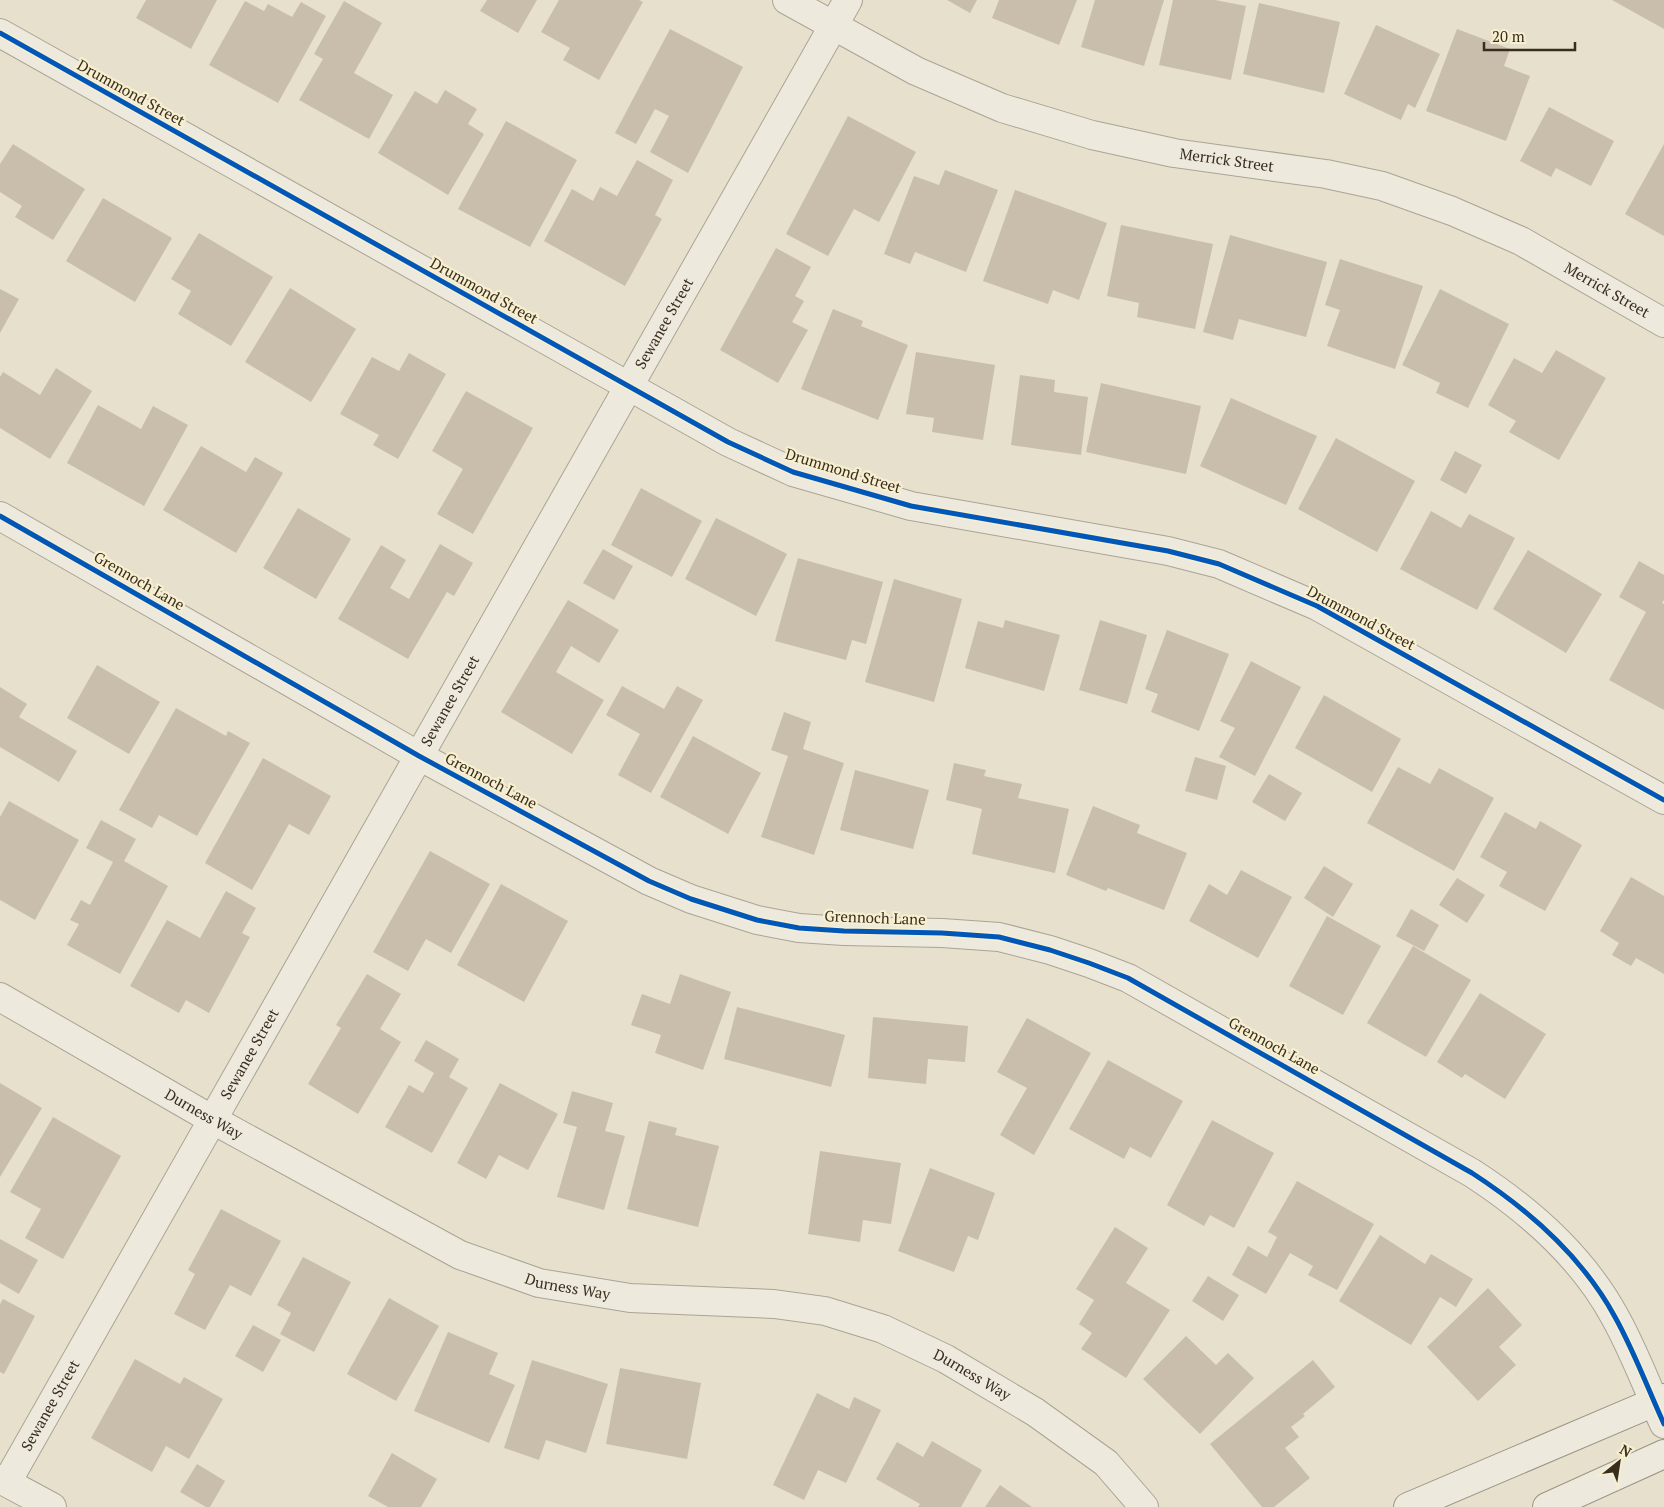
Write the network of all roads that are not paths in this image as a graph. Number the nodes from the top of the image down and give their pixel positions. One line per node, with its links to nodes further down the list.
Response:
1 (787, 0): 3 (street, Merrick Street)
2 (848, 0): 3 (street, Sewanee Street)
3 (833, 26): 5 (street, Merrick Street); 6 (street, Sewanee Street)
4 (0, 33): 6 (street, Drummond Street)
5 (1664, 322)
6 (629, 387): 8 (street, Sewanee Street); 9 (street, Drummond Street)
7 (0, 516): 8 (street, Grennoch Lane)
8 (419, 756): 11 (street, Sewanee Street); 12 (street, Grennoch Lane)
9 (1664, 800)
10 (0, 997): 11 (street, Durness Way)
11 (213, 1120): 14 (street, Sewanee Street); 16 (street, Durness Way)
12 (1661, 1408): 17 (street)
13 (1664, 1454): 18 (street)
14 (4, 1481): 15 (street)
15 (52, 1507)
16 (1144, 1507)
17 (1408, 1507)
18 (1547, 1507)

